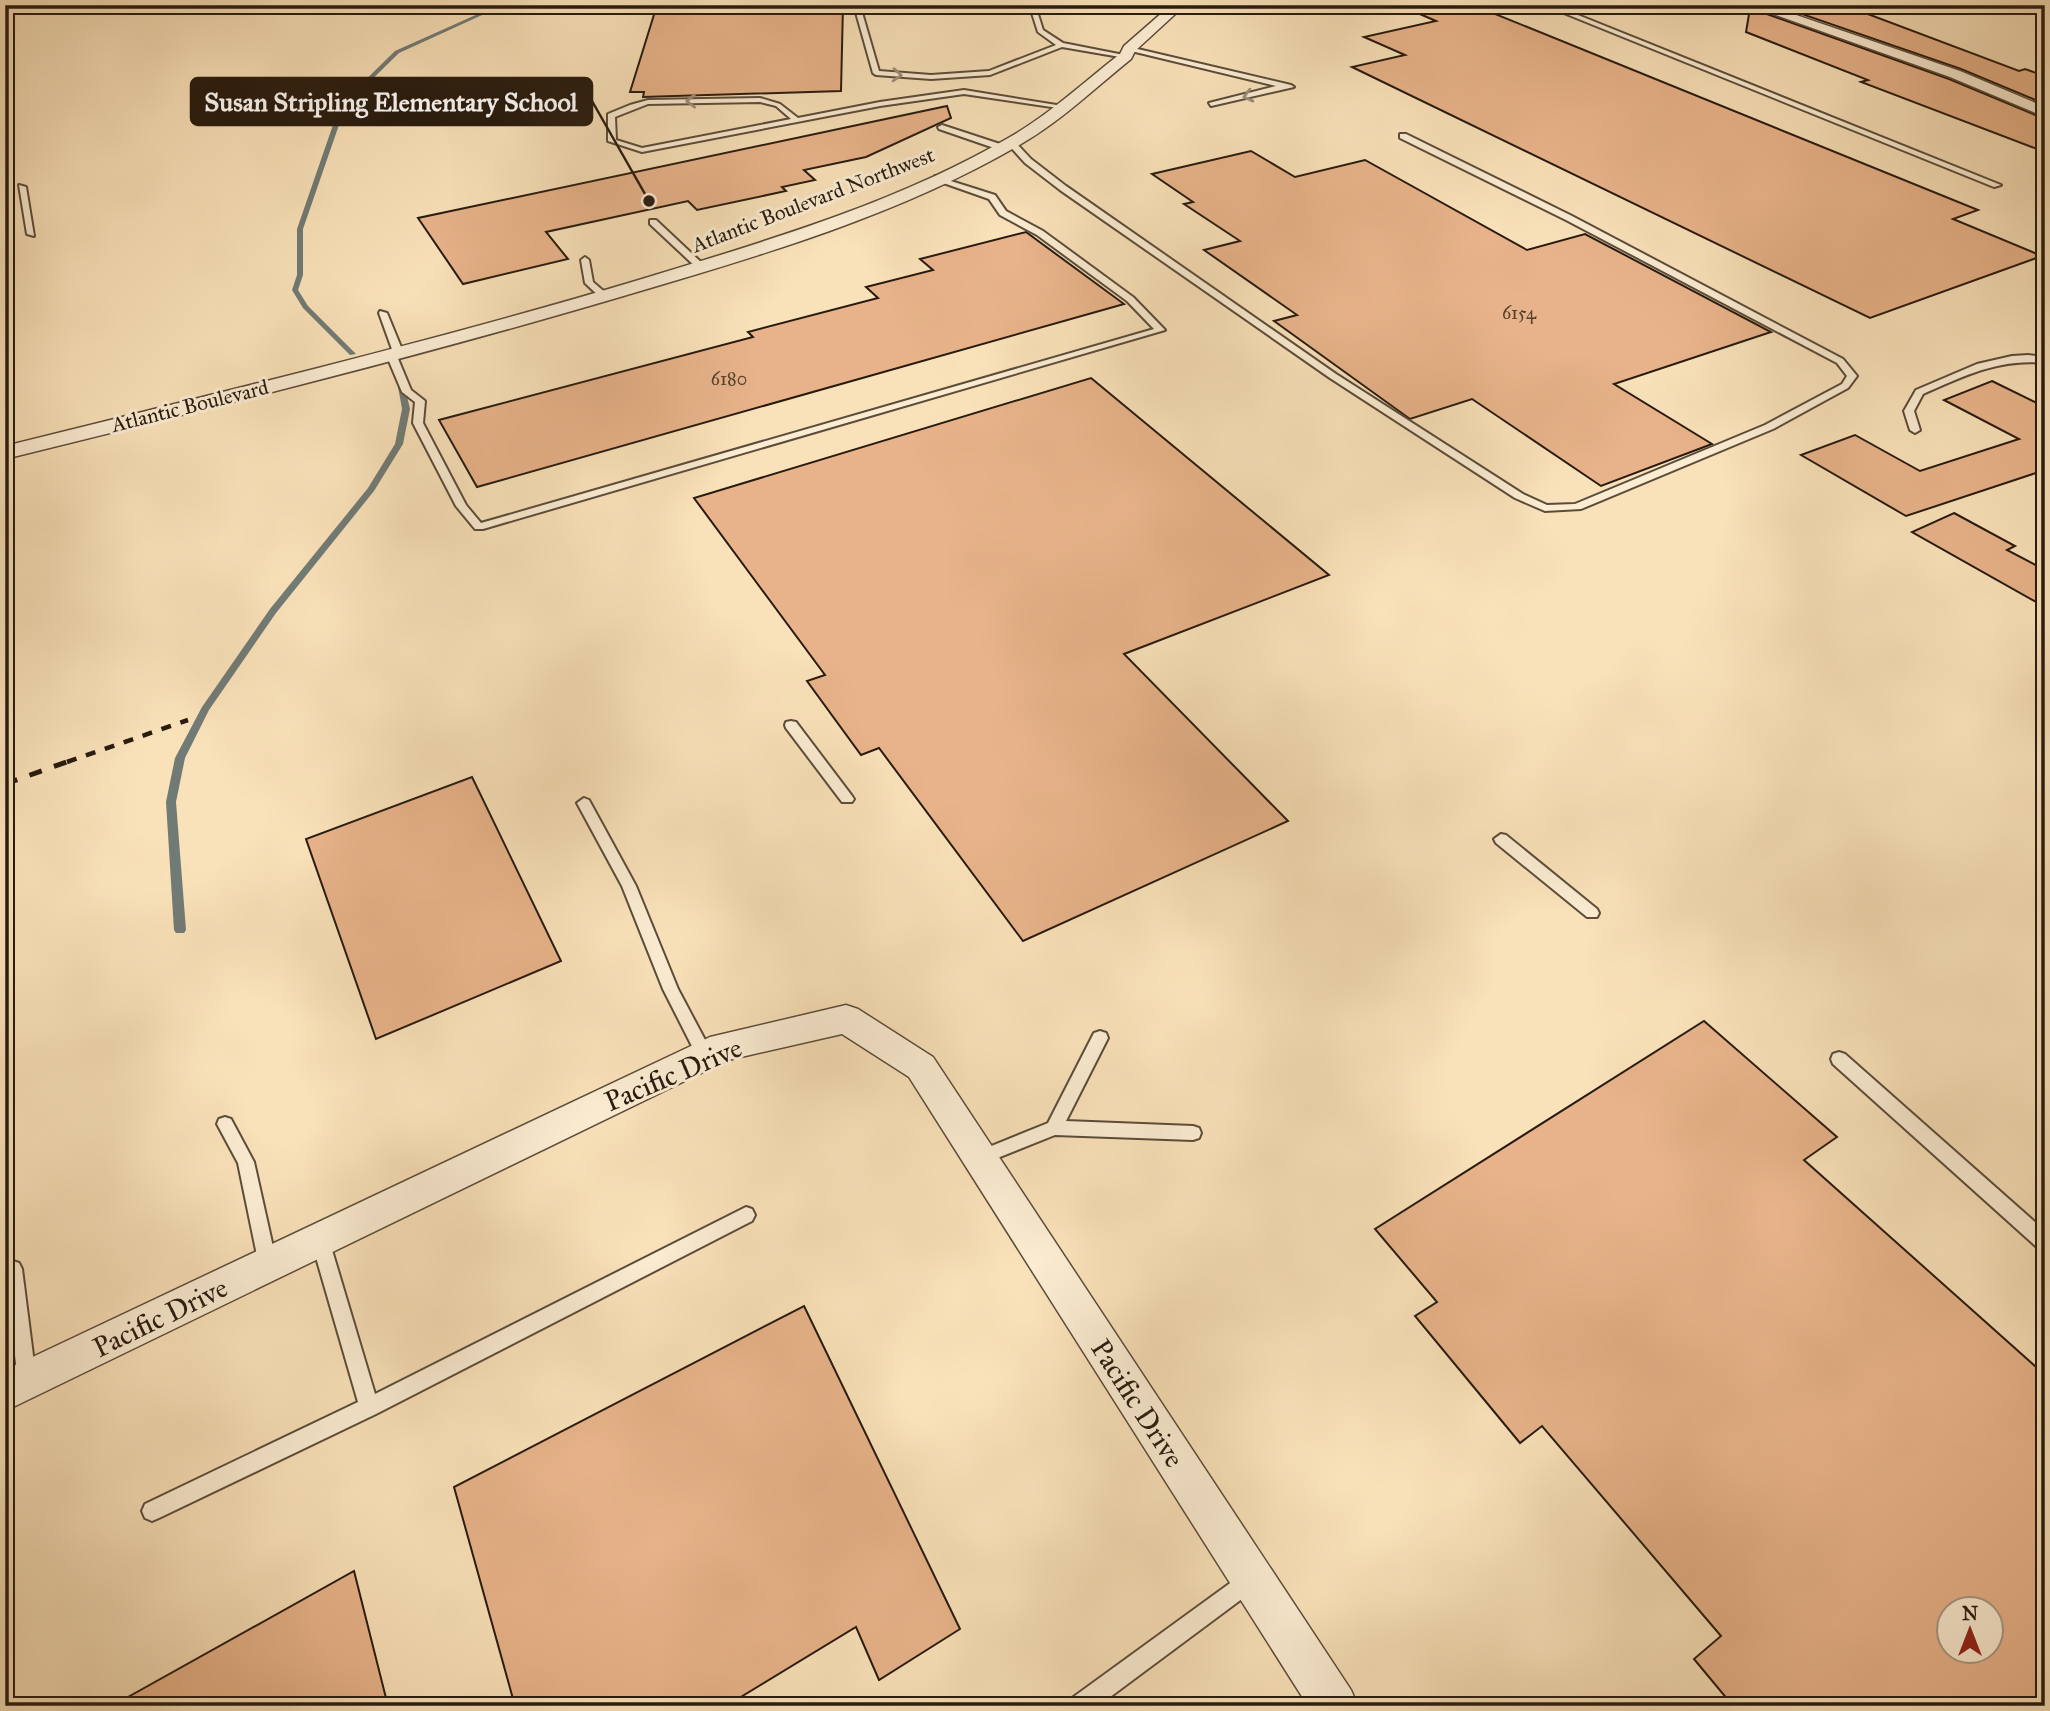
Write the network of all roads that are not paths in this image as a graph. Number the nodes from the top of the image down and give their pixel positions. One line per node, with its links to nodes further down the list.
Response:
1 (862, 5): 6 (lane, one-way to 6)
2 (1027, 5): 6 (lane)
3 (1179, 5): 7 (street, Atlantic Boulevard Northwest)
4 (1547, 5): 16 (lane)
5 (1754, 5): 10 (street)
6 (1060, 45): 7 (lane)
7 (1128, 53): 8 (lane, one-way to 8); 9 (street, Atlantic Boulevard Northwest)
8 (1212, 104)
9 (1065, 107): 11 (lane); 14 (street, Atlantic Boulevard Northwest)
10 (2045, 113)
11 (796, 120): 11 (lane, one-way to 11)
12 (942, 127): 14 (lane)
13 (1403, 136): 14 (lane)
14 (1007, 146): 15 (street, Atlantic Boulevard Northwest)
15 (938, 178): 21 (street, Atlantic Boulevard Northwest); 24 (lane)
16 (1997, 185)
17 (22, 187): 19 (lane)
18 (653, 222): 21 (lane)
19 (31, 234)
20 (585, 260): 22 (lane)
21 (701, 267): 22 (street, Atlantic Boulevard Northwest)
22 (604, 296): 24 (street, Atlantic Boulevard Northwest)
23 (383, 313): 24 (lane)
24 (388, 355): 27 (street, Atlantic Boulevard)
25 (2045, 360): 26 (lane)
26 (1914, 430)
27 (5, 453)
28 (791, 725): 29 (lane)
29 (847, 799)
30 (584, 803): 34 (lane)
31 (1501, 839): 32 (lane)
32 (1592, 913)
33 (1100, 1038): 37 (lane)
34 (705, 1055): 39 (street, Pacific Drive); 41 (street, Pacific Drive)
35 (1839, 1059): 42 (lane)
36 (225, 1124): 43 (lane)
37 (1054, 1128): 38 (lane); 39 (lane)
38 (1193, 1133)
39 (980, 1158): 48 (street, Pacific Drive)
40 (746, 1215): 46 (lane)
41 (320, 1240): 43 (street, Pacific Drive); 46 (lane)
42 (2045, 1243)
43 (268, 1265): 45 (street, Pacific Drive)
44 (13, 1269): 45 (lane)
45 (16, 1386)
46 (369, 1407): 47 (lane)
47 (152, 1511)
48 (1252, 1578): 49 (lane); 50 (street, Pacific Drive)
49 (1080, 1706)
50 (1335, 1706)

